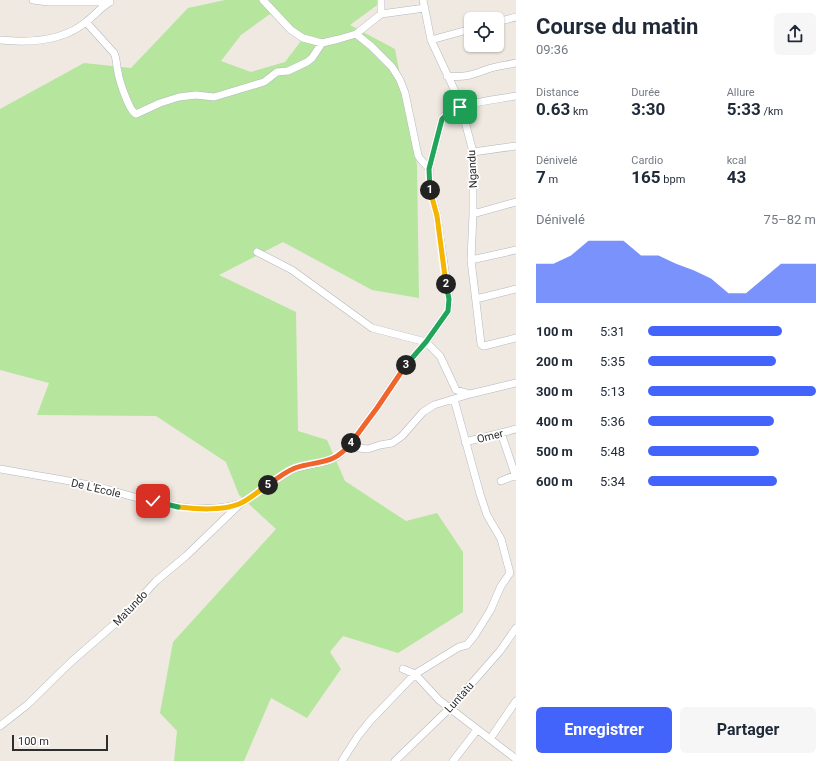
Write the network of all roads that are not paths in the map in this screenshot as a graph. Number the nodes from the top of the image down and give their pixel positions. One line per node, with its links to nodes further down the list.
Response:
1 (33, 0): 4 (street)
2 (263, 0): 14 (street)
3 (381, 0): 6 (street)
4 (112, 1): 9 (street)
5 (424, 4): 6 (street); 13 (street, Ngandu)
6 (381, 14): 11 (street)
7 (516, 17): 8 (street)
8 (504, 20)
9 (86, 22): 12 (street); 14 (street)
10 (464, 31): 13 (street)
11 (356, 34): 14 (street); 23 (street)
12 (0, 40)
13 (431, 40): 16 (street, Ngandu)
14 (322, 43)
15 (516, 63): 17 (street)
16 (447, 76): 17 (street); 18 (street, Ngandu)
17 (459, 77): 18 (street)
18 (454, 89): 20 (street, Ngandu)
19 (516, 96): 20 (street)
20 (460, 107): 22 (street, Ngandu); 23 (street)
21 (516, 146): 22 (street)
22 (473, 152): 25 (street, Ngandu)
23 (429, 169): 32 (street, Matundo)
24 (516, 202): 25 (street)
25 (473, 214): 28 (street, Ngandu)
26 (516, 250): 28 (street)
27 (257, 252): 32 (street)
28 (471, 260): 30 (street, Ngandu)
29 (516, 289): 30 (street)
30 (476, 299): 31 (street, Ngandu)
31 (516, 338)
32 (426, 342): 34 (street); 39 (street, Matundo)
33 (516, 383): 34 (street)
34 (470, 394): 35 (street)
35 (454, 399): 38 (street); 39 (street)
36 (516, 429): 37 (street, Omer)
37 (501, 433): 38 (street, Omer); 41 (street)
38 (465, 442): 46 (street)
39 (348, 447): 43 (street, Matundo)
40 (0, 469): 43 (street, De L'Ecole)
41 (516, 476): 42 (street)
42 (501, 481)
43 (240, 504): 49 (street, Matundo)
44 (515, 631): 48 (street, Luntatu)
45 (403, 668): 46 (street)
46 (415, 674): 48 (street); 53 (street)
47 (516, 701): 51 (street)
48 (450, 708): 50 (street); 54 (street, Luntatu)
49 (0, 726)
50 (478, 730): 51 (street); 55 (street)
51 (490, 739): 52 (street)
52 (516, 759)
53 (342, 761)
54 (396, 761)
55 (453, 761)

